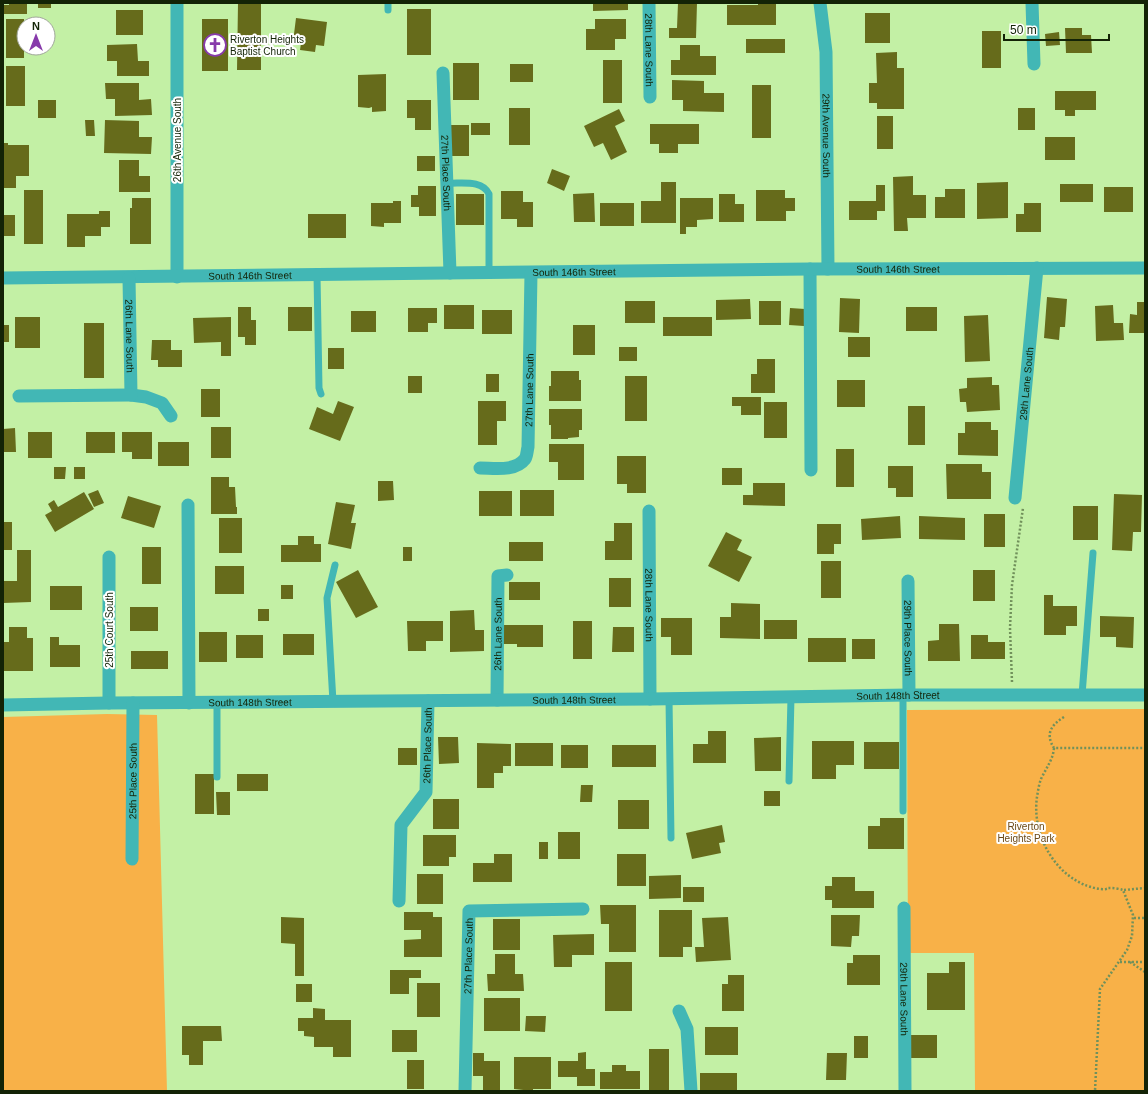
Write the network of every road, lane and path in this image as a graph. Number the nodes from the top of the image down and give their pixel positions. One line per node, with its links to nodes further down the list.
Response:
1 (177, 3): 17 (street, 26th Avenue South)
2 (649, 3): 7 (street, 28th Lane South)
3 (820, 3): 12 (street, 29th Avenue South)
4 (1032, 3): 5 (street)
5 (1034, 64)
6 (443, 73): 8 (street, 27th Place South)
7 (650, 97)
8 (446, 183): 13 (street, 27th Place South); 14 (lane)
9 (1037, 268): 10 (street, South 146th Street); 12 (street, South 146th Street); 26 (street, 29th Lane South)
10 (1145, 268)
11 (810, 269): 12 (street, South 146th Street); 15 (street, South 146th Street); 25 (street)
12 (828, 269)
13 (450, 273): 14 (street, South 146th Street); 16 (street, South 146th Street)
14 (489, 273): 15 (street, South 146th Street)
15 (531, 273): 24 (street, 27th Lane South)
16 (317, 275): 17 (street, South 146th Street); 20 (lane)
17 (177, 277): 19 (street, South 146th Street)
18 (3, 278): 19 (street, South 146th Street)
19 (129, 278): 21 (street, 26th Lane South)
20 (321, 394)
21 (131, 395): 22 (street); 23 (street)
22 (19, 396)
23 (171, 416)
24 (480, 468)
25 (811, 470)
26 (1015, 498)
27 (188, 505): 44 (street)
28 (649, 511): 38 (street, 28th Lane South)
29 (1093, 553): 35 (lane)
30 (109, 558): 42 (street, 25th Court South)
31 (335, 565): 45 (lane)
32 (507, 575): 40 (street, 26th Lane South)
33 (908, 581): 34 (street, 29th Place South)
34 (906, 695): 35 (street, South 148th Street); 37 (street, South 148th Street); 53 (lane)
35 (1082, 695): 36 (street, South 148th Street)
36 (1145, 695)
37 (791, 697): 39 (street, South 148th Street); 52 (lane)
38 (650, 699): 39 (street, South 148th Street); 40 (street, South 148th Street)
39 (669, 699): 54 (lane)
40 (497, 700): 41 (street, South 148th Street)
41 (428, 701): 45 (street, South 148th Street); 58 (street, 26th Place South)
42 (110, 702): 43 (street, South 148th Street); 47 (street, South 148th Street)
43 (134, 702): 44 (street, South 148th Street); 55 (street, 25th Place South)
44 (189, 702): 46 (street, South 148th Street)
45 (333, 702): 46 (street, South 148th Street)
46 (217, 703): 51 (lane)
47 (3, 705)
48 (1064, 717): 49 (path)
49 (1054, 748): 50 (path); 57 (path)
50 (1145, 748)
51 (217, 777)
52 (789, 781)
53 (903, 812)
54 (671, 838)
55 (132, 859)
56 (1145, 888): 57 (path)
57 (1123, 890): 61 (path)
58 (398, 901)
59 (904, 908): 70 (street, 29th Lane South)
60 (583, 909): 68 (street, 27th Place South)
61 (1133, 918): 62 (path); 63 (path)
62 (1145, 918)
63 (1119, 962): 64 (path); 71 (path)
64 (1130, 962): 65 (path); 66 (path)
65 (1145, 962)
66 (1145, 972)
67 (679, 1011): 69 (street)
68 (466, 1091)
69 (691, 1091)
70 (905, 1091)
71 (1095, 1091)

